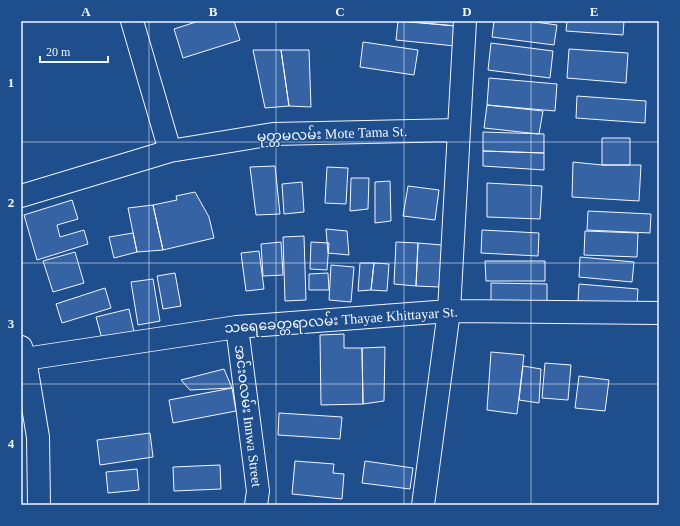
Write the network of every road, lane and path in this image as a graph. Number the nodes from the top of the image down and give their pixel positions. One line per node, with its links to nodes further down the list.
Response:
1 (132, 21): 4 (street)
2 (465, 21): 3 (street)
3 (459, 130): 4 (street, မုတ္တမလမ်း Mote Tama St.); 6 (street)
4 (170, 151): 5 (street, မုတ္တမလမ်း Mote Tama St.)
5 (21, 196)
6 (449, 311): 7 (street, သရေခေတ္တရာလမ်း Thayae Khittayar St.); 8 (street, သရေခေတ္တရာလမ်း Thayae Khittayar St.); 12 (street)
7 (659, 313)
8 (237, 327): 9 (street, သရေခေတ္တရာလမ်း Thayae Khittayar St.); 11 (street, အင်းဝလမ်း Innwa Street)
9 (23, 353): 10 (street)
10 (39, 505)
11 (256, 505)
12 (423, 505)

